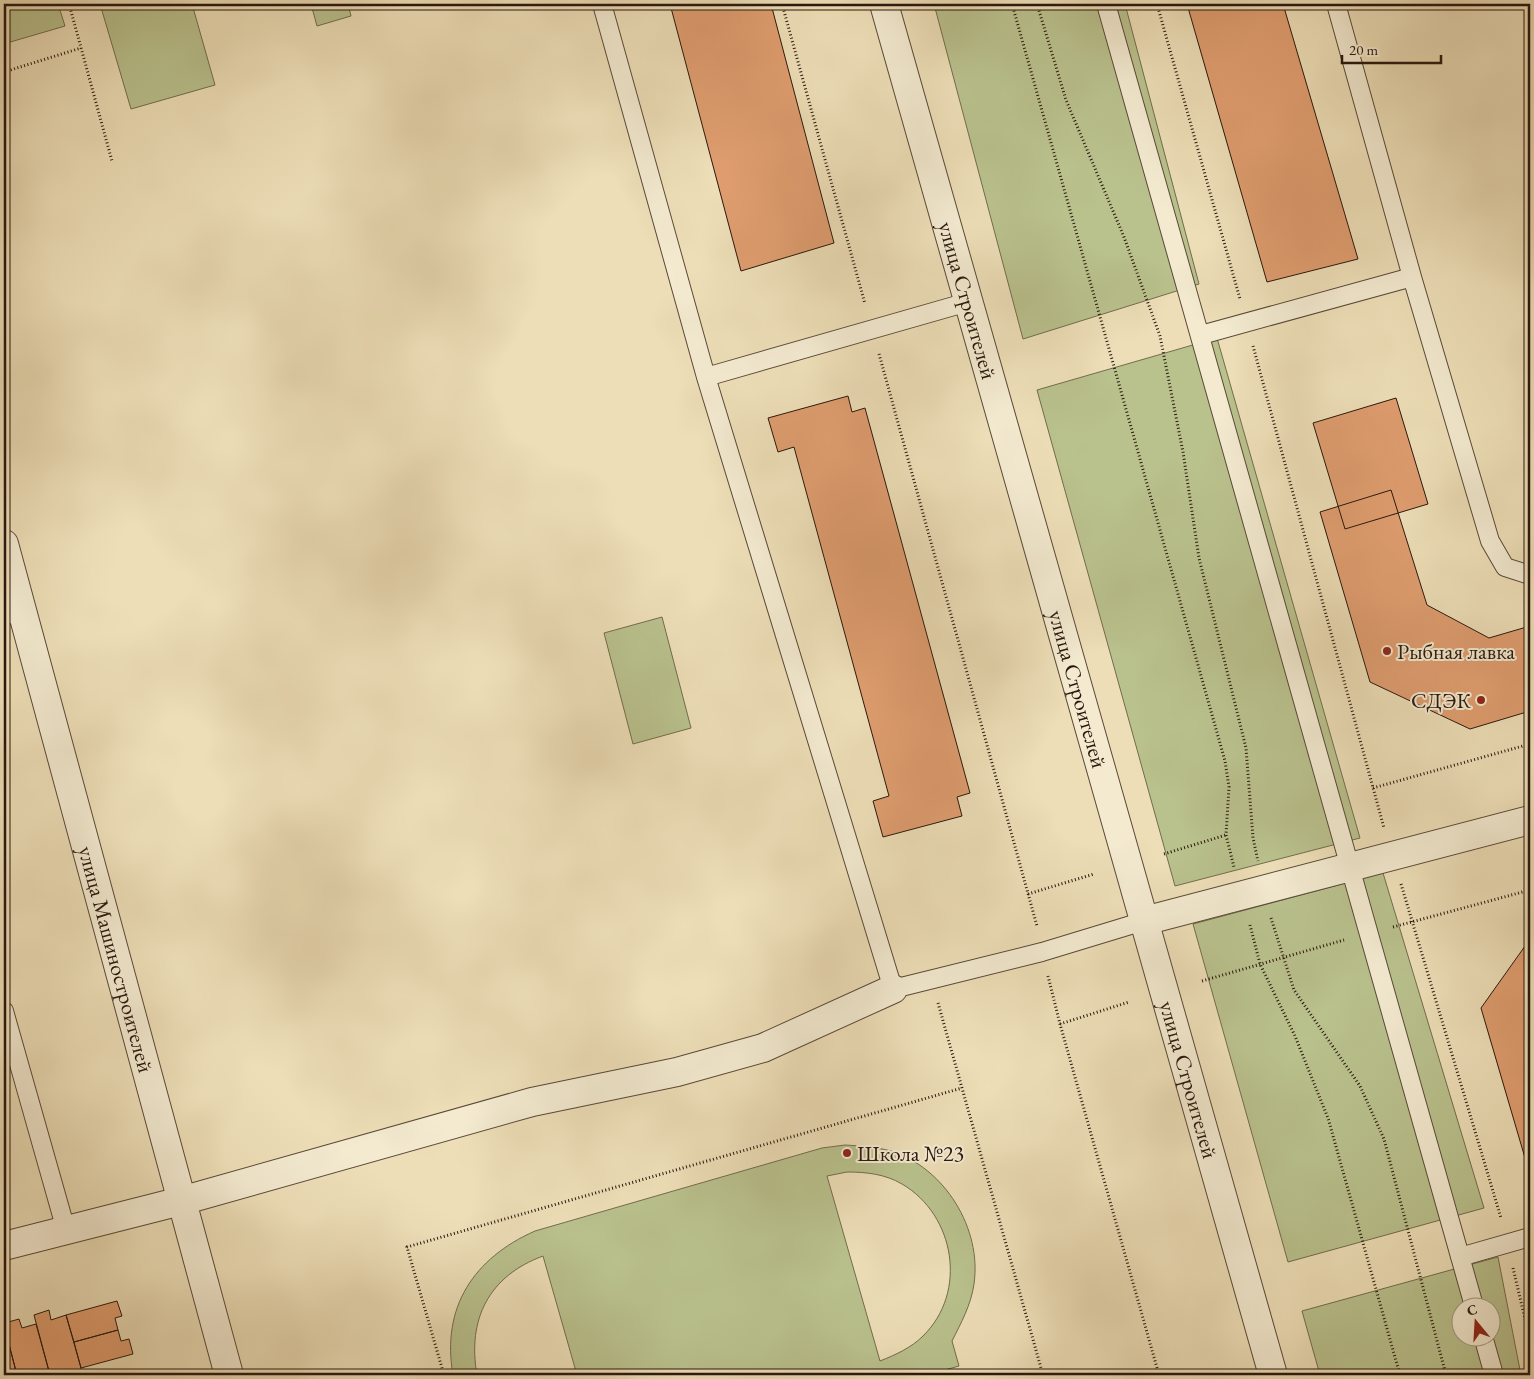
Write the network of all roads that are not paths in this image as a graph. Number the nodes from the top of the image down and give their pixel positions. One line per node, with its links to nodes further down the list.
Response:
1 (602, 4): 8 (lane)
2 (884, 4): 6 (street, улица Строителей)
3 (1106, 4): 7 (lane)
4 (1336, 4): 5 (lane)
5 (1412, 277): 7 (lane); 10 (lane)
6 (968, 302): 8 (lane); 14 (street, улица Строителей)
7 (1201, 335): 13 (lane)
8 (706, 377): 15 (lane)
9 (4, 544): 11 (street, улица Машиностроителей)
10 (1530, 575)
11 (13, 613): 17 (street, улица Машиностроителей)
12 (1530, 820): 13 (street)
13 (1352, 868): 14 (street); 21 (lane)
14 (1144, 922): 15 (lane); 25 (street, улица Строителей)
15 (893, 989): 17 (street)
16 (4, 1011): 18 (lane)
17 (181, 1201): 18 (street); 24 (street, улица Машиностроителей)
18 (66, 1230): 20 (street)
19 (1530, 1237): 21 (lane)
20 (4, 1246)
21 (1460, 1257): 22 (lane)
22 (1471, 1296)
23 (1486, 1346): 26 (lane)
24 (229, 1375)
25 (1273, 1375)
26 (1494, 1375)

